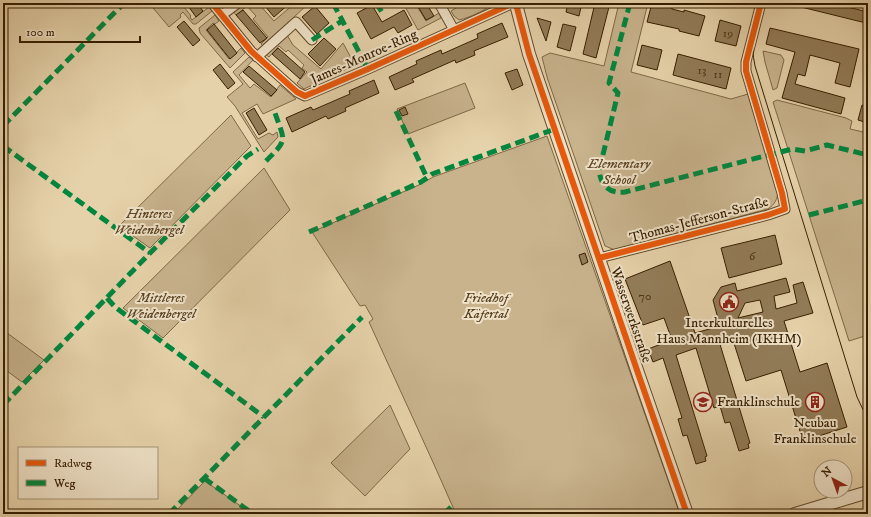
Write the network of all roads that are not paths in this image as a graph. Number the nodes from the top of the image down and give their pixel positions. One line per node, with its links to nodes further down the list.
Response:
1 (212, 3): 6 (street, James-Monroe-Ring)
2 (238, 3): 6 (street)
3 (439, 3): 7 (street)
4 (762, 3): 10 (street, Thomas-Jefferson-Straße)
5 (515, 5): 7 (street, James-Monroe-Ring); 10 (street, Wasserwerkstraße)
6 (222, 16): 9 (street, James-Monroe-Ring)
7 (454, 30): 9 (street, James-Monroe-Ring)
8 (312, 40): 9 (street)
9 (257, 57)
10 (599, 258): 13 (street, Wasserwerkstraße)
11 (868, 492): 14 (street)
12 (868, 499): 15 (street)
13 (687, 514)
14 (795, 514)
15 (820, 514)

